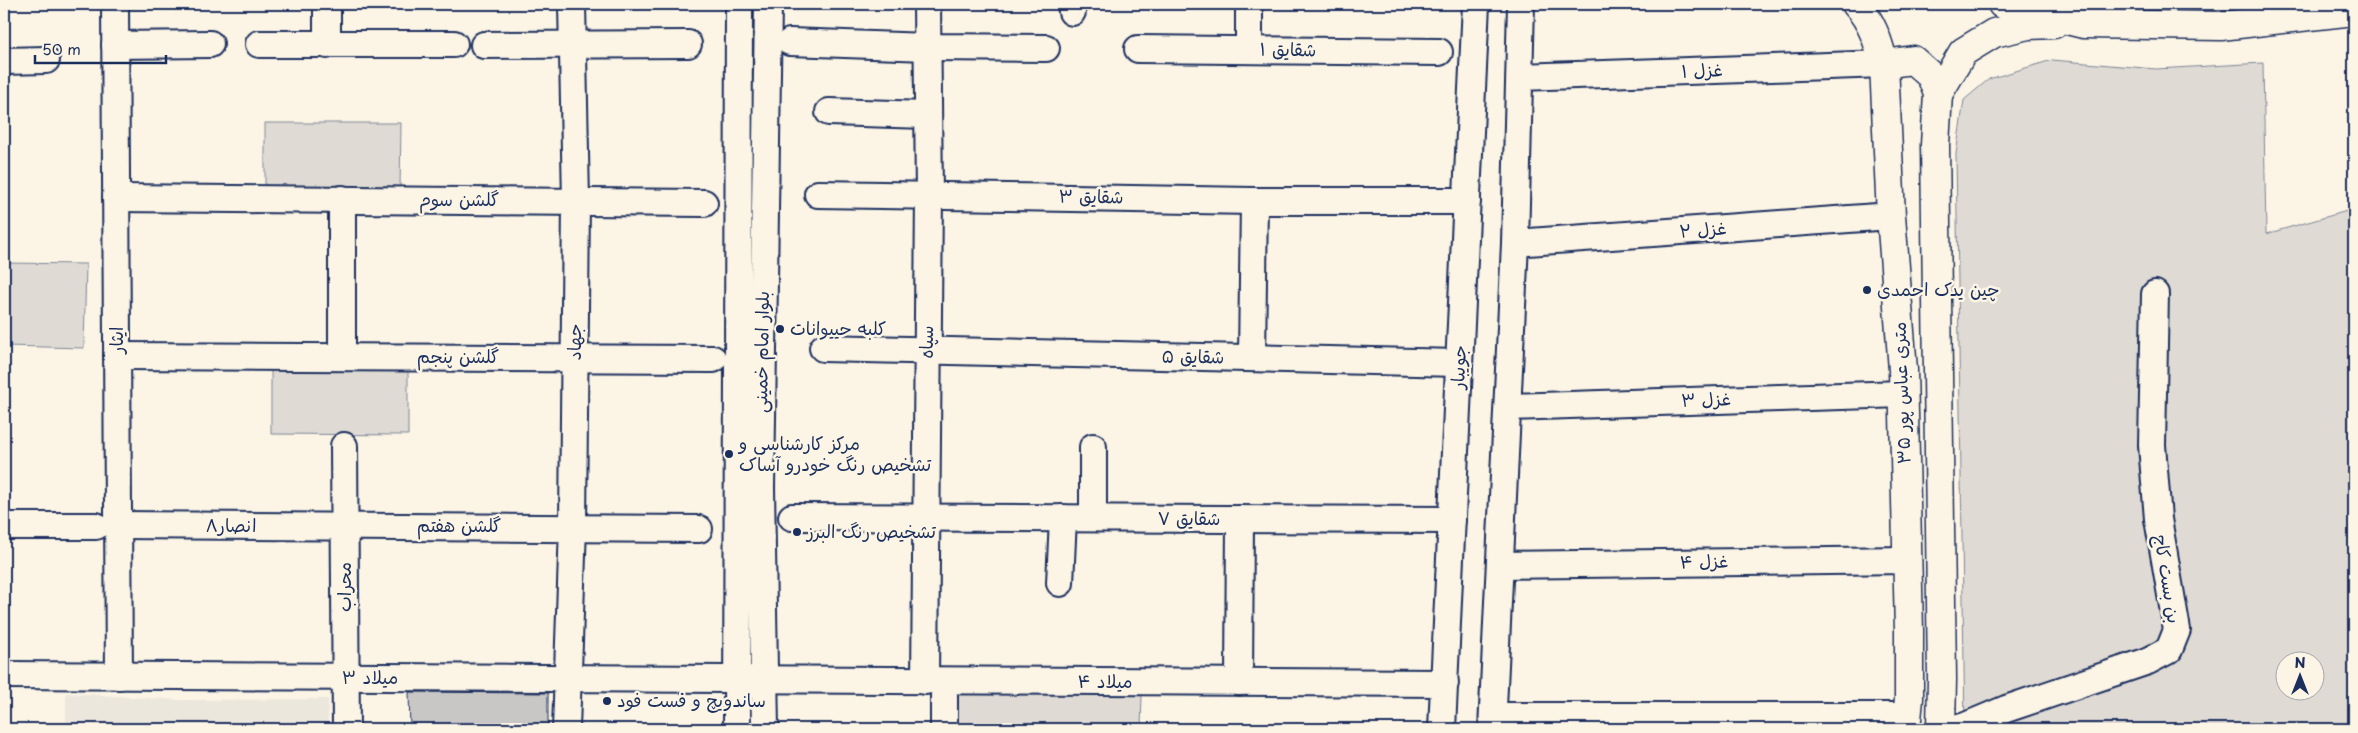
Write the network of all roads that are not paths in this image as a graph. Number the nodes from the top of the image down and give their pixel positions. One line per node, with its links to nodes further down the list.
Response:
1 (115, 4): 21 (street, ایثار)
2 (327, 4): 18 (street)
3 (572, 4): 15 (street, جهاد)
4 (740, 4): 77 (street, بلوار امام خمینی)
5 (768, 4): 76 (street, بلوار امام خمینی)
6 (927, 4): 23 (street, سپاه)
7 (1249, 4): 26 (street)
8 (1476, 4): 41 (street, جویبار)
9 (1521, 4): 31 (street)
10 (1856, 4): 30 (main road, ۳۵ متری عباس پور)
11 (2002, 4): 13 (main road)
12 (2354, 11): 13 (main road)
13 (2083, 24): 32 (main road)
14 (790, 42): 23 (street)
15 (572, 43): 20 (street); 22 (street); 39 (street, جهاد)
16 (210, 44): 21 (street)
17 (259, 44): 18 (street)
18 (327, 44): 19 (street)
19 (454, 44)
20 (688, 44)
21 (115, 45): 37 (street, ایثار)
22 (484, 45)
23 (927, 47): 24 (street); 34 (street, سپاه)
24 (1046, 48)
25 (1138, 49): 26 (street, شقایق ۱)
26 (1249, 49): 27 (street, شقایق ۱)
27 (1438, 52)
28 (46, 60): 29 (street)
29 (4, 61)
30 (1884, 64): 31 (street, غزل ۱); 32 (main road); 43 (main road, ۳۵ متری عباس پور)
31 (1520, 77): 44 (street)
32 (1938, 94): 83 (main road, ۳۵ متری عباس پور)
33 (829, 112): 34 (street)
34 (927, 115): 36 (street, سپاه)
35 (818, 194): 36 (street, شقایق ۳)
36 (930, 194): 40 (street, شقایق ۳); 47 (street, سپاه)
37 (116, 198): 38 (street, گلشن سوم); 48 (street, ایثار)
38 (342, 200): 39 (street, گلشن سوم); 49 (street)
39 (576, 201): 42 (street, گلشن سوم); 50 (street, جهاد)
40 (1254, 201): 41 (street, شقایق ۳); 51 (street)
41 (1467, 201): 53 (street, جویبار)
42 (704, 203)
43 (1891, 216): 44 (street, غزل ۲); 54 (main road, ۳۵ متری عباس پور)
44 (1515, 243): 55 (street)
45 (2155, 294): 83 (street, بن بست کاج)
46 (822, 348): 47 (street, شقایق ۵)
47 (926, 351): 51 (street, شقایق ۵); 59 (street, سپاه)
48 (117, 356): 49 (street, گلشن پنجم); 65 (street, ایثار)
49 (342, 357): 50 (street, گلشن پنجم)
50 (574, 357): 52 (street, گلشن پنجم); 67 (street, جهاد)
51 (1252, 358): 53 (street, شقایق ۵)
52 (713, 359)
53 (1459, 363): 63 (street, جویبار)
54 (1903, 394): 55 (street, غزل ۳); 69 (main road, ۳۵ متری عباس پور)
55 (1508, 407): 70 (street)
56 (344, 446): 66 (street, محراب)
57 (1093, 447): 61 (street)
58 (792, 517): 59 (street, شقایق ۷)
59 (926, 517): 60 (street, شقایق ۷); 80 (street, سپاه)
60 (1062, 518): 61 (street, شقایق ۷); 71 (street)
61 (1093, 518): 62 (street, شقایق ۷)
62 (1240, 519): 63 (street, شقایق ۷); 78 (street)
63 (1452, 520): 79 (street, جویبار)
64 (4, 526): 65 (street, انصار۸)
65 (107, 526): 66 (street, انصار۸); 73 (street, ایثار)
66 (345, 526): 67 (street, گلشن هفتم); 74 (street, محراب)
67 (573, 526): 68 (street, گلشن هفتم); 75 (street, جهاد)
68 (699, 529)
69 (1907, 560): 70 (street, غزل ۴); 82 (main road, ۳۵ متری عباس پور)
70 (1501, 565): 81 (street)
71 (1060, 583)
72 (4, 675): 73 (street, میلاد ۳)
73 (119, 676): 74 (street, میلاد ۳)
74 (345, 678): 75 (street, میلاد ۳); 84 (street, محراب)
75 (567, 680): 77 (street, میلاد ۳); 85 (street, جهاد)
76 (765, 680): 77 (street, میلاد ۳); 80 (street, میلاد ۴); 87 (street, بلوار امام خمینی)
77 (737, 681): 86 (street, بلوار امام خمینی)
78 (1238, 682): 79 (street, میلاد ۴); 80 (street, میلاد ۴)
79 (1445, 683): 89 (street, جویبار)
80 (935, 688): 88 (street, سپاه)
81 (1493, 723): 82 (street)
82 (1907, 723)
83 (1941, 727)
84 (346, 729)
85 (566, 729)
86 (737, 729)
87 (765, 729)
88 (944, 729)
89 (1442, 729)

